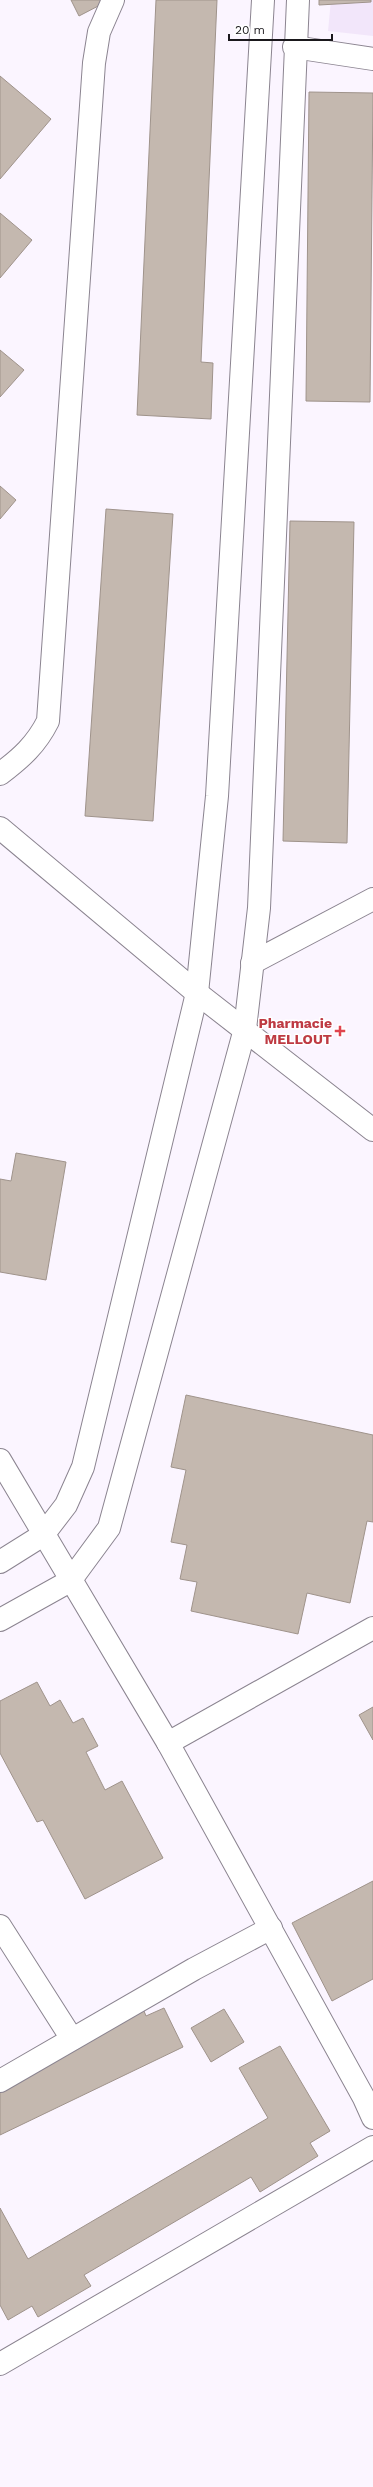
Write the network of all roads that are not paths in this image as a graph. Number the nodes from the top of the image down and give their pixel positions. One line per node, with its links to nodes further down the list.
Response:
1 (113, 0): 6 (street)
2 (263, 0): 10 (street)
3 (298, 0): 4 (street)
4 (294, 46): 5 (street); 9 (street)
5 (373, 59)
6 (0, 774)
7 (0, 828): 10 (street)
8 (373, 899): 9 (street)
9 (252, 963): 11 (street)
10 (197, 993): 11 (street); 14 (street)
11 (245, 1028): 12 (street); 16 (street)
12 (373, 1130)
13 (0, 1460): 14 (street)
14 (43, 1535): 15 (street); 16 (street)
15 (0, 1562)
16 (70, 1581): 17 (street); 19 (street)
17 (0, 1620)
18 (373, 1628): 19 (street)
19 (168, 1742): 21 (street)
20 (0, 1926): 22 (street)
21 (271, 1928): 22 (street); 24 (street)
22 (72, 2039): 23 (street)
23 (0, 2081)
24 (373, 2118)
25 (373, 2147): 26 (street)
26 (0, 2364)

